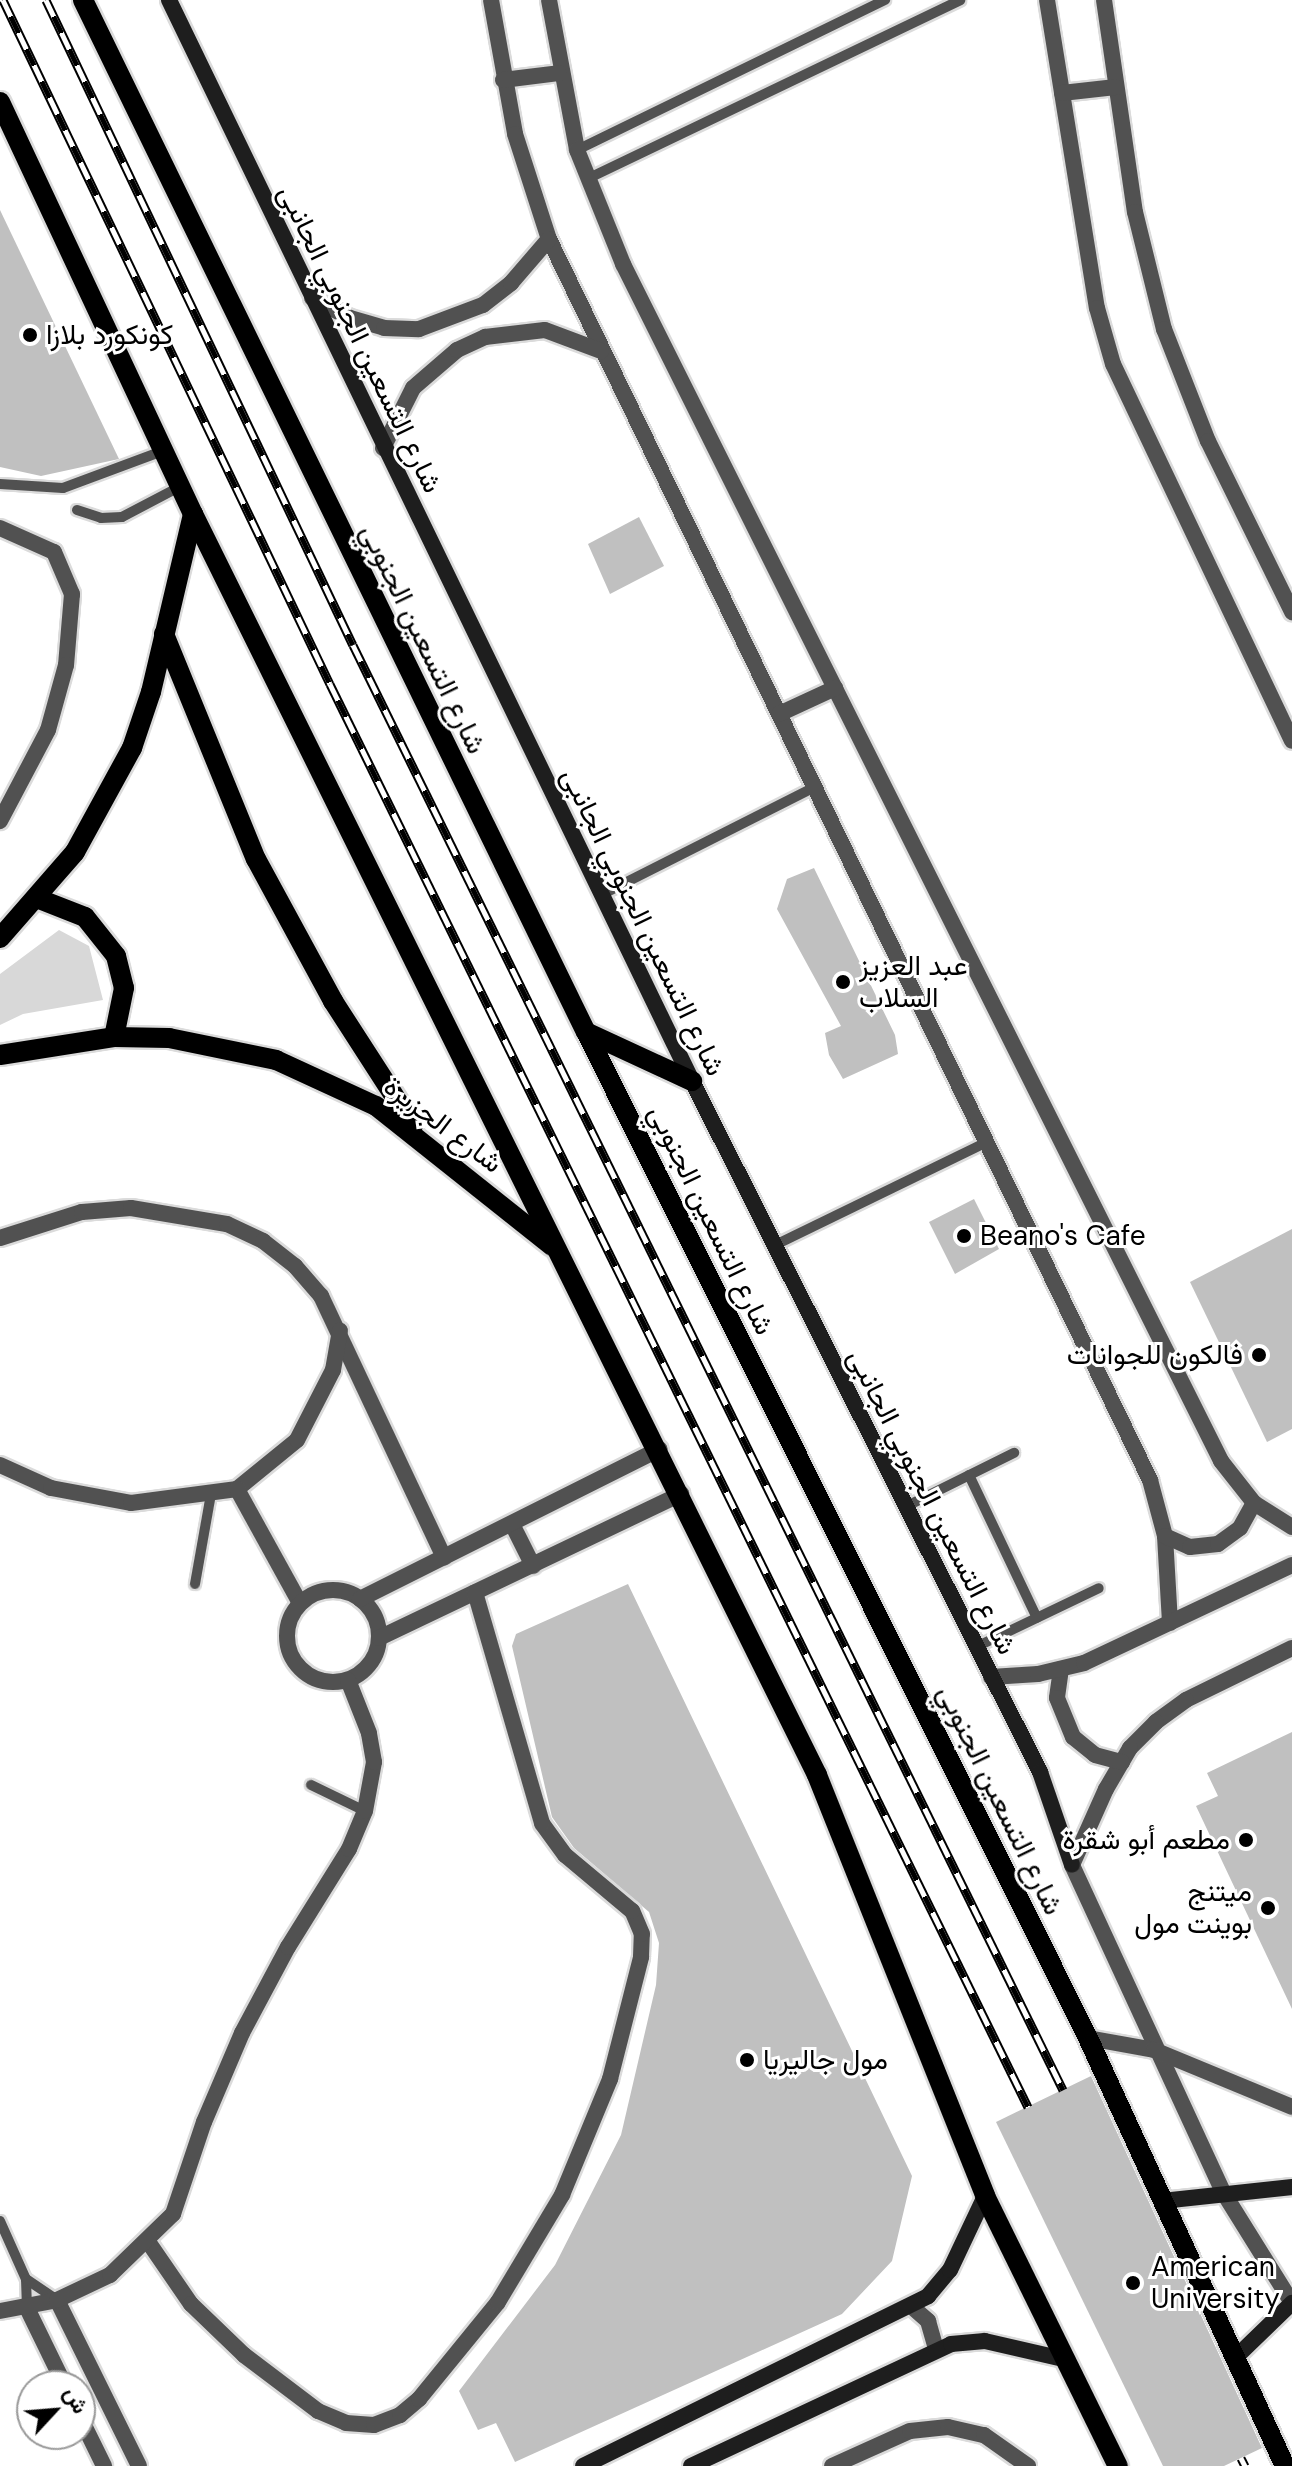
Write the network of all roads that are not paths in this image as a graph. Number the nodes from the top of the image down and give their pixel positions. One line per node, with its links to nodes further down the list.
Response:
1 (83, 0): 36 (main road, شارع التسعين الجنوبي)
2 (169, 0): 17 (street, شارع التسعين الجنوبي الجانبى)
3 (491, 0): 10 (street)
4 (549, 0): 9 (street)
5 (885, 0): 14 (lane)
6 (960, 0): 15 (lane)
7 (1047, 0): 12 (street)
8 (1104, 0): 11 (street)
9 (559, 73): 10 (street); 14 (street)
10 (503, 80): 16 (street)
11 (1116, 87): 12 (street); 26 (street)
12 (1062, 93): 30 (street)
13 (0, 102): 20 (main road)
14 (577, 150): 15 (street)
15 (587, 179): 28 (street)
16 (549, 239): 17 (street); 18 (street)
17 (312, 298): 19 (street, شارع التسعين الجنوبي الجانبى)
18 (601, 351): 19 (street); 29 (street)
19 (383, 448): 33 (street, شارع التسعين الجنوبي الجانبى)
20 (165, 450): 21 (lane); 22 (main road)
21 (0, 484)
22 (181, 486): 23 (lane); 24 (main road)
23 (77, 510)
24 (193, 514): 27 (main road); 44 (main road)
25 (0, 528): 32 (street)
26 (1292, 612)
27 (164, 634): 34 (main road); 40 (main road)
28 (835, 688): 29 (street); 53 (street)
29 (779, 714): 31 (street)
30 (1292, 741)
31 (815, 787): 33 (lane); 41 (street)
32 (0, 821)
33 (601, 895): 39 (street, شارع التسعين الجنوبي الجانبى)
34 (39, 899): 35 (main road); 37 (main road)
35 (0, 938)
36 (586, 1032): 39 (main road); 78 (main road, شارع التسعين الجنوبي)
37 (114, 1037): 38 (main road, شارع الجزيرة); 40 (main road, شارع الجزيرة)
38 (0, 1055)
39 (692, 1081): 43 (street, شارع التسعين الجنوبي الجانبى)
40 (421, 1137): 44 (main road, شارع الجزيرة)
41 (987, 1142): 43 (lane); 57 (street)
42 (0, 1238): 45 (street)
43 (773, 1246): 54 (street, شارع التسعين الجنوبي الجانبى)
44 (558, 1251): 46 (main road)
45 (340, 1331): 50 (street); 58 (street)
46 (659, 1449): 52 (main road); 55 (street)
47 (1014, 1453): 49 (lane)
48 (0, 1465): 51 (street)
49 (969, 1475): 54 (lane); 66 (lane)
50 (237, 1489): 51 (street); 65 (street)
51 (211, 1494): 61 (lane)
52 (681, 1494): 60 (street); 83 (main road)
53 (1254, 1503): 56 (street); 57 (street)
54 (905, 1507): 69 (street, شارع التسعين الجنوبي الجانبى)
55 (512, 1524): 58 (street); 60 (street)
56 (1292, 1527)
57 (1165, 1536): 67 (street)
58 (444, 1557): 64 (street)
59 (1292, 1565): 67 (street)
60 (533, 1566): 63 (street)
61 (195, 1584)
62 (1099, 1588): 66 (lane)
63 (475, 1593): 68 (street); 86 (street)
64 (360, 1599): 65 (street); 68 (street)
65 (300, 1603): 73 (street)
66 (1037, 1618): 69 (lane)
67 (1170, 1623): 71 (street)
68 (379, 1638): 73 (street)
69 (976, 1647): 72 (street, شارع التسعين الجنوبي الجانبى)
70 (1292, 1648): 74 (street)
71 (1061, 1669): 72 (street); 74 (street)
72 (991, 1677): 77 (street, شارع التسعين الجنوبي الجانبى)
73 (348, 1680): 76 (street)
74 (1122, 1762): 77 (street)
75 (311, 1785): 76 (lane)
76 (365, 1811): 86 (street)
77 (1072, 1865): 79 (street)
78 (1088, 2038): 79 (street); 84 (main road, شارع التسعين الجنوبي)
79 (1154, 2050): 80 (street); 82 (street)
80 (1292, 2107)
81 (1292, 2187): 82 (street)
82 (1223, 2192): 84 (street); 89 (street)
83 (985, 2196): 90 (street); 95 (main road)
84 (1162, 2201): 94 (main road, شارع التسعين الجنوبي)
85 (0, 2221): 87 (lane)
86 (149, 2243): 88 (street)
87 (26, 2279): 88 (lane); 91 (lane)
88 (57, 2300): 91 (street); 97 (street)
89 (1292, 2303): 94 (street)
90 (911, 2306): 93 (street); 98 (street)
91 (27, 2308): 92 (street); 96 (street)
92 (0, 2311)
93 (936, 2349): 95 (street); 99 (street)
94 (1236, 2357): 103 (main road, شارع التسعين الجنوبي)
95 (1063, 2359): 102 (main road)
96 (57, 2370)
97 (139, 2466)
98 (583, 2466)
99 (691, 2466)
100 (832, 2466): 101 (street)
101 (1028, 2466)
102 (1118, 2466)
103 (1285, 2466)

